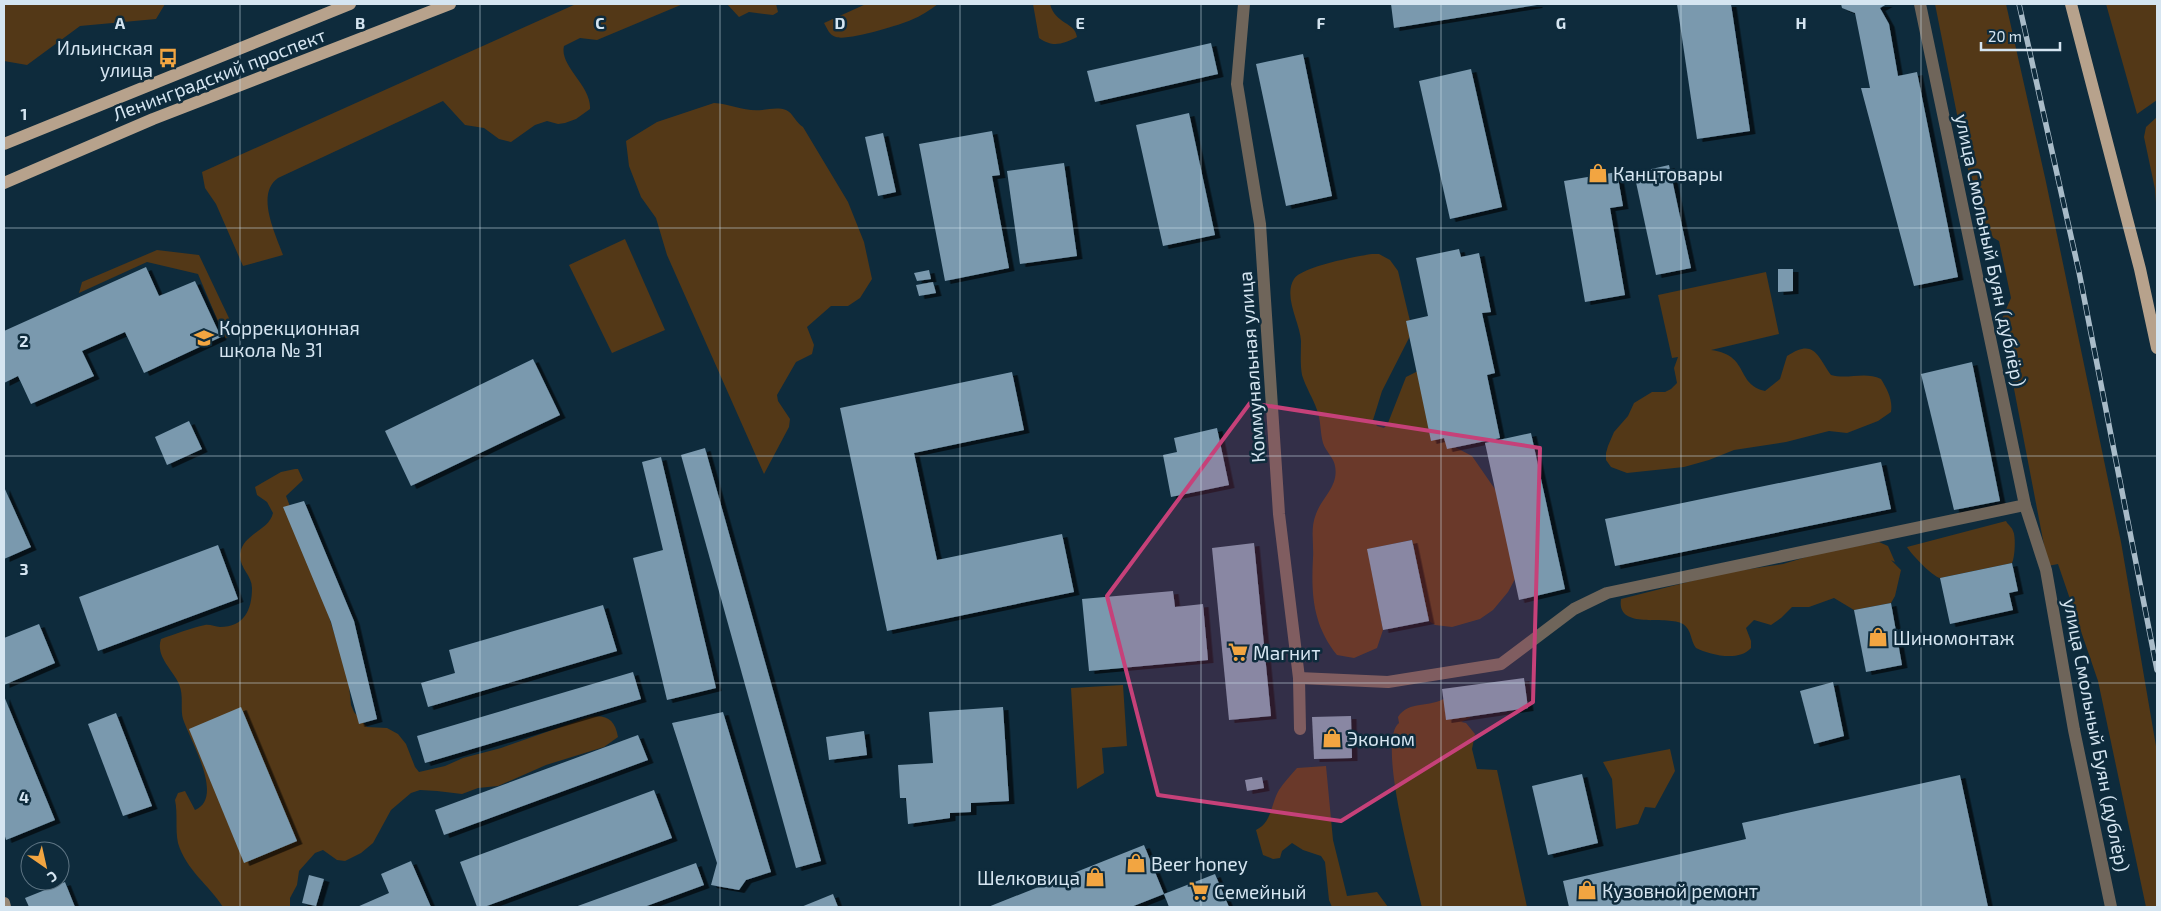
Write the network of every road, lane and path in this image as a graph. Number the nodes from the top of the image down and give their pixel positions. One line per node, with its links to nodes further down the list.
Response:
1 (350, 4): 7 (main road, Ленинградский проспект)
2 (450, 4): 6 (main road, Ленинградский проспект)
3 (1244, 4): 11 (street, Коммунальная улица)
4 (1920, 4): 10 (street, улица Смольный Буян (дублёр))
5 (2071, 4): 9 (main road)
6 (424, 9): 8 (main road, Ленинградский проспект)
7 (4, 144)
8 (4, 184)
9 (2157, 348)
10 (2025, 505): 11 (street); 15 (street, улица Смольный Буян (дублёр))
11 (1299, 678): 12 (street, Коммунальная улица)
12 (1300, 729)
13 (4, 903): 14 (street)
14 (6, 907)
15 (2111, 907)

